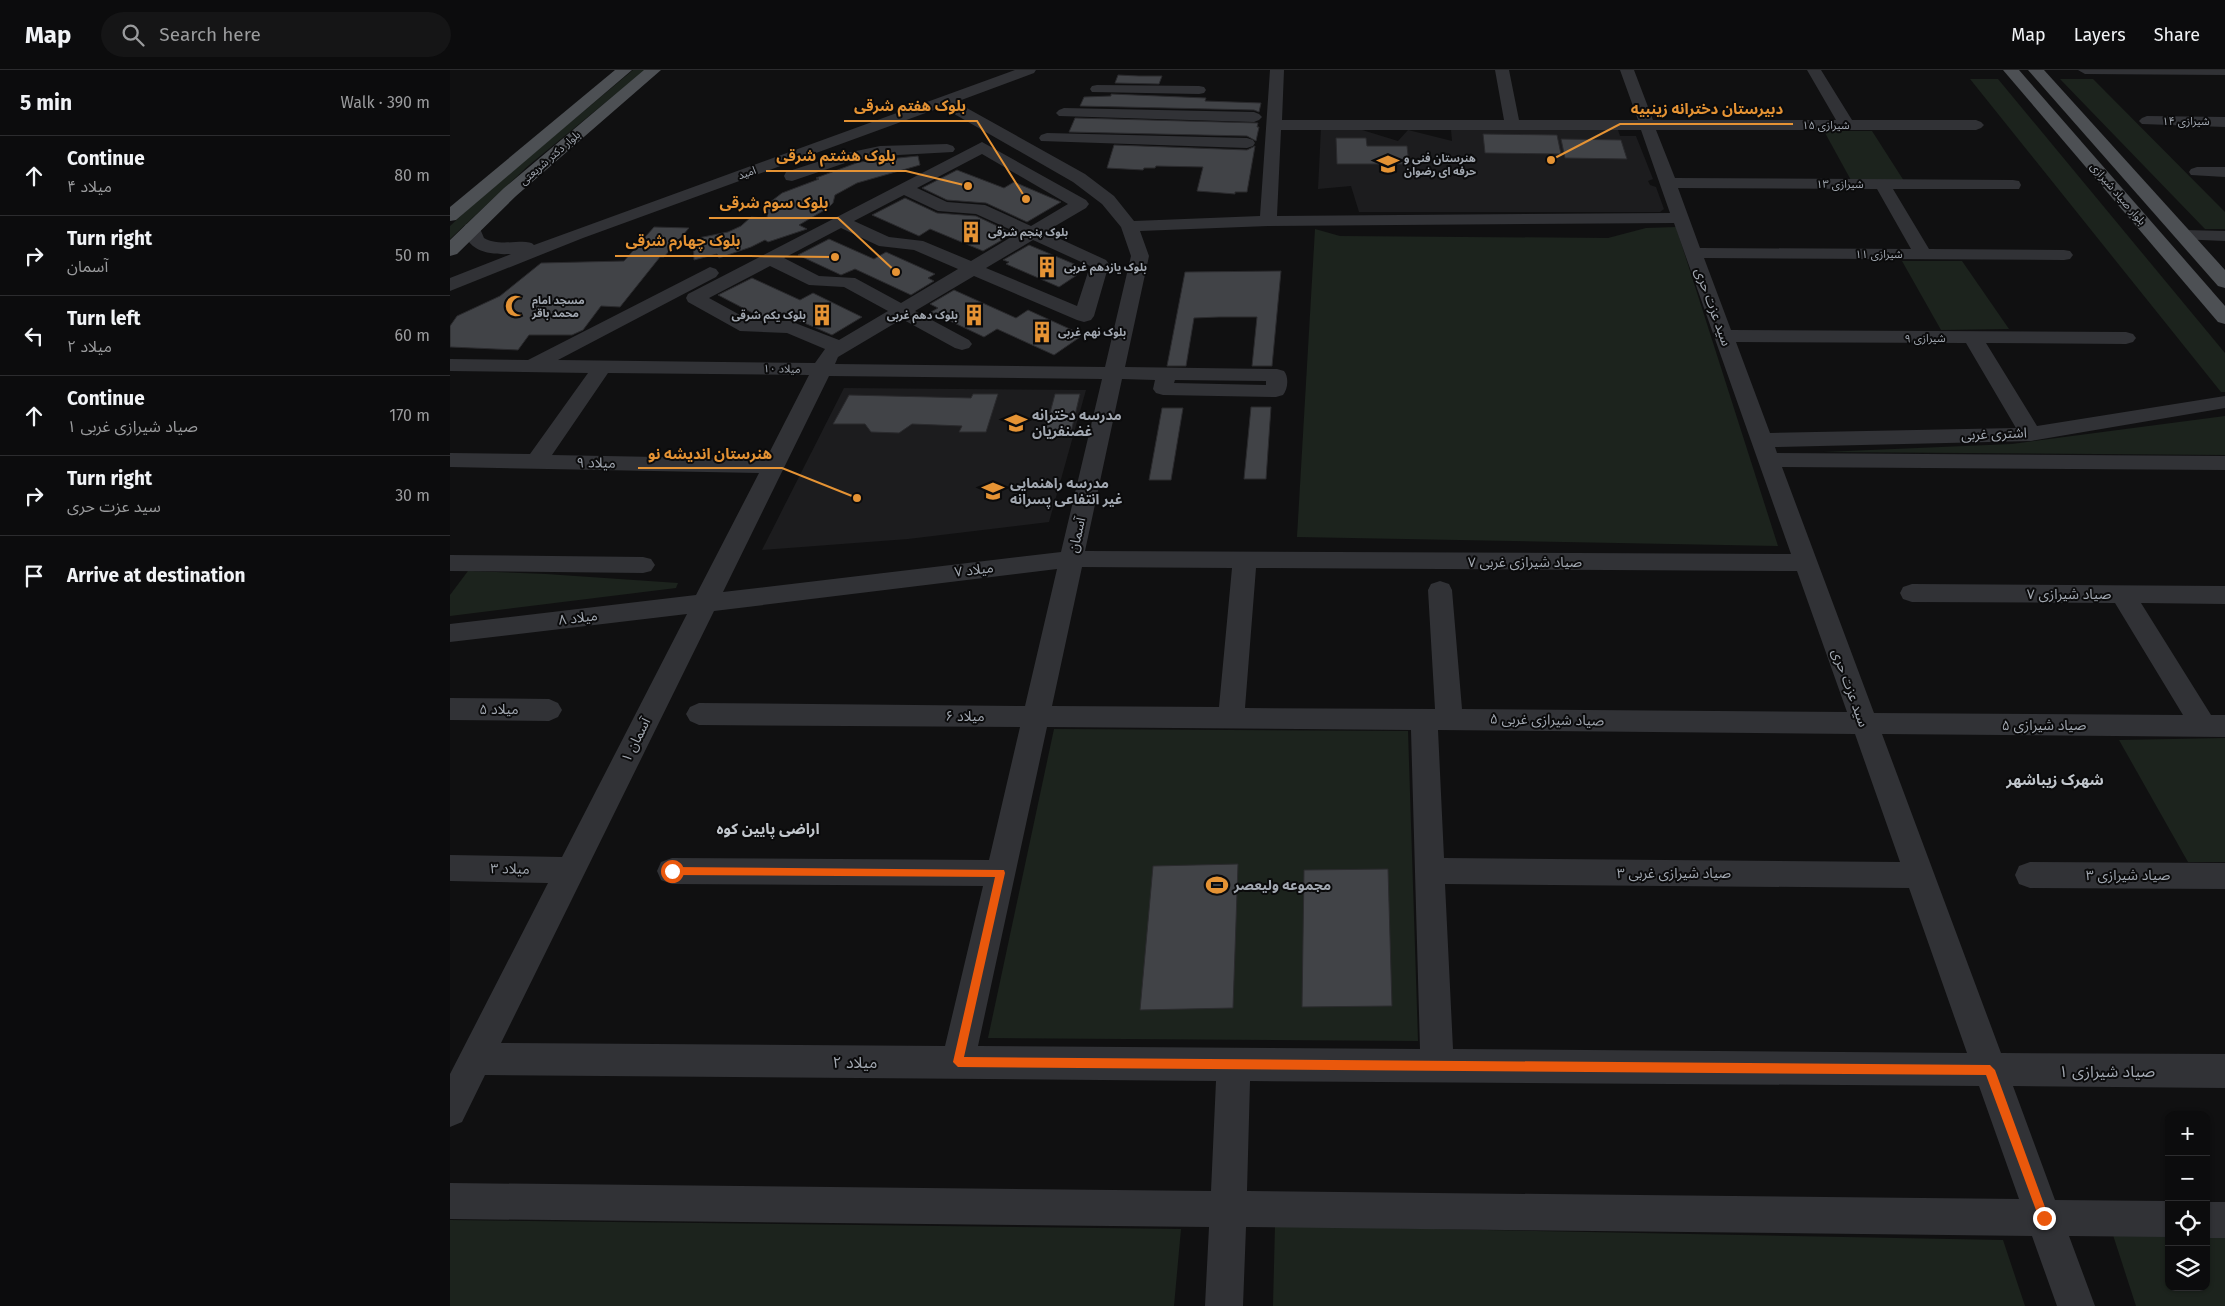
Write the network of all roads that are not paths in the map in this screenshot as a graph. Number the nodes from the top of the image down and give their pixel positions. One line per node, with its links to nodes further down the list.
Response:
1 (624, 70): 41 (main road, بلوار دکتر شریعتی)
2 (653, 70): 46 (main road, بلوار دکتر شریعتی)
3 (1029, 70): 15 (street, امید)
4 (1277, 70): 24 (street)
5 (1502, 70): 22 (street)
6 (1627, 70): 23 (street, سید عزت حری)
7 (1814, 70): 25 (street)
8 (2011, 70): 60 (main road, بلوار صیاد شیرازی)
9 (2036, 70): 49 (main road, بلوار صیاد شیرازی)
10 (2085, 70): 11 (street)
11 (2225, 70)
12 (1096, 89): 13 (street)
13 (1148, 89): 14 (street); 17 (street)
14 (1199, 90)
15 (945, 102): 27 (street, آسمان); 48 (street, امید)
16 (1064, 113): 17 (street)
17 (1141, 115): 18 (street)
18 (1158, 115): 19 (street); 30 (street)
19 (1254, 117)
20 (2147, 121): 21 (street, شیرازی ۱۴)
21 (2225, 122)
22 (1512, 124): 23 (street, شیرازی ۱۵); 24 (street, شیرازی ۱۵)
23 (1647, 124): 25 (street, شیرازی ۱۵); 37 (street, سید عزت حری)
24 (1274, 125): 44 (street)
25 (1847, 125): 26 (street, شیرازی ۱۵)
26 (1976, 126)
27 (990, 127): 32 (street); 33 (street, آسمان)
28 (1047, 138): 29 (street)
29 (1118, 140): 30 (street); 33 (street)
30 (1152, 141): 31 (street)
31 (1247, 143)
32 (947, 149): 36 (street); 67 (street)
33 (1075, 162): 45 (street, آسمان)
34 (2197, 172): 35 (street)
35 (2225, 172)
36 (773, 182)
37 (1668, 183): 38 (street, شیرازی ۱۳); 42 (street, سید عزت حری)
38 (1882, 184): 39 (street, شیرازی ۱۳); 53 (street)
39 (2013, 185)
40 (903, 188): 43 (street); 47 (street); 47 (street, آسمان ۱)
41 (450, 216)
42 (1680, 218): 44 (street); 52 (street, سید عزت حری)
43 (840, 221): 55 (street); 56 (street)
44 (1268, 221): 45 (street)
45 (1129, 226): 70 (street, آسمان)
46 (472, 228): 48 (street); 51 (main road, بلوار دکتر شریعتی)
47 (1032, 233): 56 (street, آسمان ۱); 56 (street)
48 (577, 234): 58 (street)
49 (2184, 236): 50 (street); 57 (main road, بلوار صیاد شیرازی)
50 (2225, 236)
51 (450, 250)
52 (1693, 253): 53 (street, شیرازی ۱۱); 61 (street, سید عزت حری)
53 (1923, 254): 54 (street, شیرازی ۱۱)
54 (2064, 255)
55 (769, 258): 59 (street); 65 (street)
56 (972, 268): 59 (street, آسمان ۱)
57 (2225, 282)
58 (450, 285)
59 (902, 310): 64 (street); 65 (street, آسمان ۱)
60 (2225, 318)
61 (1723, 336): 62 (street, شیرازی ۹); 75 (street, سید عزت حری)
62 (1974, 338): 63 (street, شیرازی ۹); 73 (street)
63 (2126, 338)
64 (962, 344)
65 (840, 348): 69 (street, آسمان ۱)
66 (450, 365): 67 (street, میلاد ۱۰)
67 (532, 366): 68 (street, میلاد ۱۰)
68 (602, 367): 69 (street, میلاد ۱۰); 78 (street)
69 (822, 370): 70 (street, میلاد ۱۰); 80 (street, آسمان ۱)
70 (1113, 373): 71 (street, میلاد ۱۰); 81 (street, آسمان)
71 (1166, 374)
72 (2225, 402): 73 (street, اشتری غربی)
73 (2031, 434): 74 (street, اشتری غربی)
74 (1804, 439): 75 (street, اشتری غربی); 77 (street)
75 (1765, 450): 77 (street, اشتری غربی); 83 (street, سید عزت حری)
76 (450, 460): 78 (street, میلاد ۹)
77 (1810, 460): 79 (street, اشتری غربی)
78 (536, 462): 80 (street, میلاد ۹)
79 (2225, 463)
80 (773, 466): 90 (street, آسمان ۱)
81 (1071, 559): 82 (street, میلاد ۷); 90 (street, میلاد ۷); 95 (street, آسمان)
82 (1245, 560): 83 (street, صیاد شیرازی غربی ۷); 96 (street)
83 (1806, 563): 98 (street, سید عزت حری)
84 (643, 565): 85 (street)
85 (453, 568)
86 (1440, 590): 97 (street)
87 (1912, 593): 88 (street, صیاد شیرازی ۷)
88 (2122, 594): 89 (street, صیاد شیرازی ۷); 99 (street)
89 (2225, 595)
90 (705, 602): 91 (street, میلاد ۸); 101 (street, آسمان ۱)
91 (450, 633)
92 (450, 709): 93 (street, میلاد ۵)
93 (549, 710)
94 (699, 714): 95 (street, میلاد ۶)
95 (1036, 717): 96 (street, میلاد ۶); 104 (street, آسمان)
96 (1230, 718): 97 (street, صیاد شیرازی غربی ۵)
97 (1436, 719): 98 (street, صیاد شیرازی غربی ۵); 103 (street)
98 (1863, 724): 99 (street, صیاد شیرازی ۵); 105 (street, سید عزت حری)
99 (2215, 726)
100 (450, 868): 101 (street, میلاد ۳)
101 (570, 870): 108 (street, آسمان ۱)
102 (672, 871): 104 (street)
103 (1429, 871): 105 (street, صیاد شیرازی غربی ۳); 111 (street)
104 (1001, 873): 109 (street, آسمان)
105 (1919, 874): 112 (street, سید عزت حری)
106 (2030, 875): 107 (street, صیاد شیرازی ۳)
107 (2225, 876)
108 (476, 1058): 109 (street, میلاد ۲); 114 (street, آسمان ۱)
109 (958, 1062): 110 (street, میلاد ۲)
110 (1234, 1065): 111 (street, میلاد ۲); 116 (street)
111 (1437, 1066): 112 (street, صیاد شیرازی ۱)
112 (1990, 1070): 113 (street, صیاد شیرازی ۱); 117 (street, سید عزت حری)
113 (2225, 1071)
114 (450, 1110)
115 (450, 1201): 116 (street)
116 (1229, 1208): 117 (street); 121 (street)
117 (2044, 1218): 118 (street); 122 (street, سید عزت حری)
118 (2165, 1220)
119 (2210, 1220): 120 (street)
120 (2225, 1220)
121 (1224, 1306)
122 (2076, 1306)

